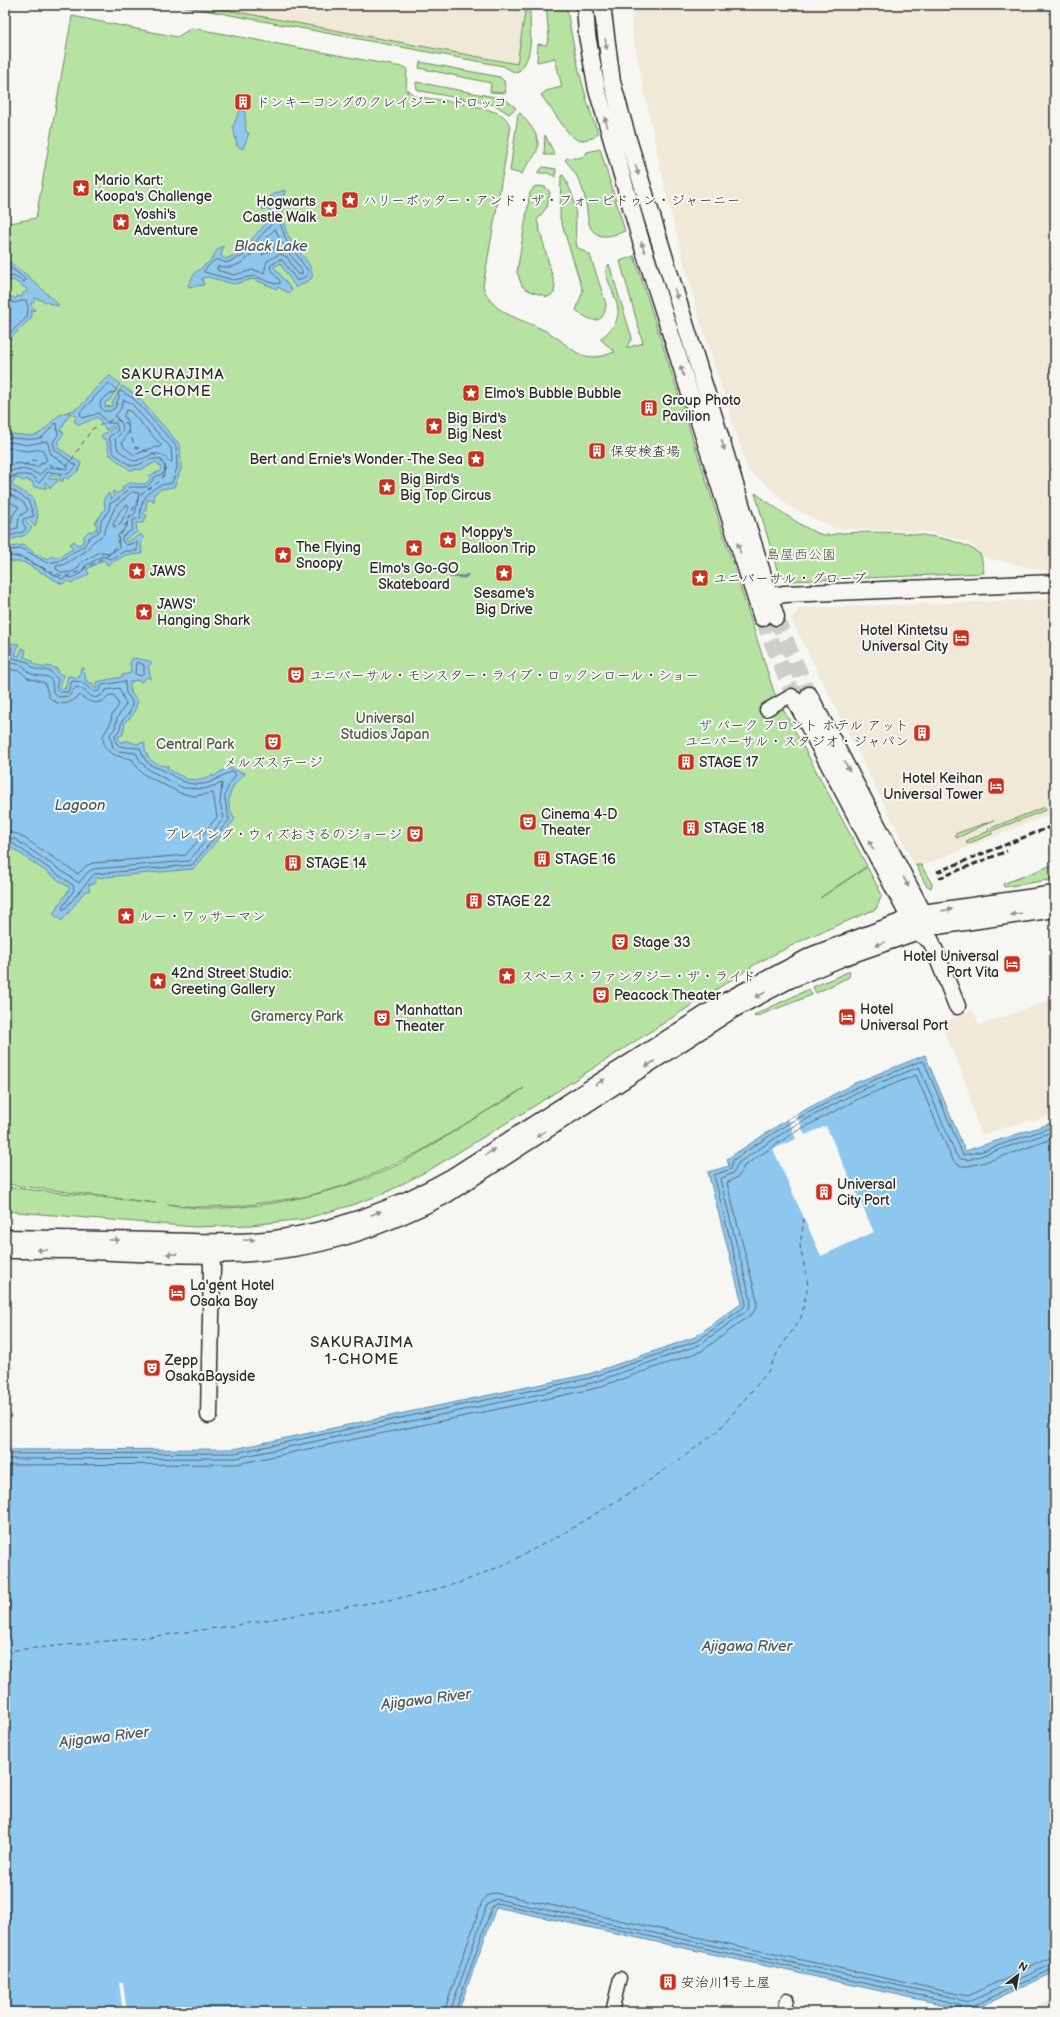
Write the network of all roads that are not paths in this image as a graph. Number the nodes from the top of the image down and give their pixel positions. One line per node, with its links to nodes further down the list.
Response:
1 (585, 5): 4 (street, one-way to 1)
2 (602, 5): 4 (street, one-way to 4)
3 (1055, 583): 4 (street)
4 (762, 597): 5 (street)
5 (769, 618)
6 (799, 697): 7 (street); 10 (street)
7 (766, 710)
8 (1055, 894): 10 (street, one-way to 8)
9 (1055, 910): 10 (street, one-way to 10)
10 (922, 926): 11 (street); 13 (street)
11 (957, 1006)
12 (5, 1238): 13 (street, one-way to 13)
13 (210, 1249): 14 (street, one-way to 14); 15 (street)
14 (5, 1250)
15 (209, 1415)
16 (620, 1978): 18 (street)
17 (787, 1999): 19 (street)
18 (612, 2012)
19 (784, 2012)

